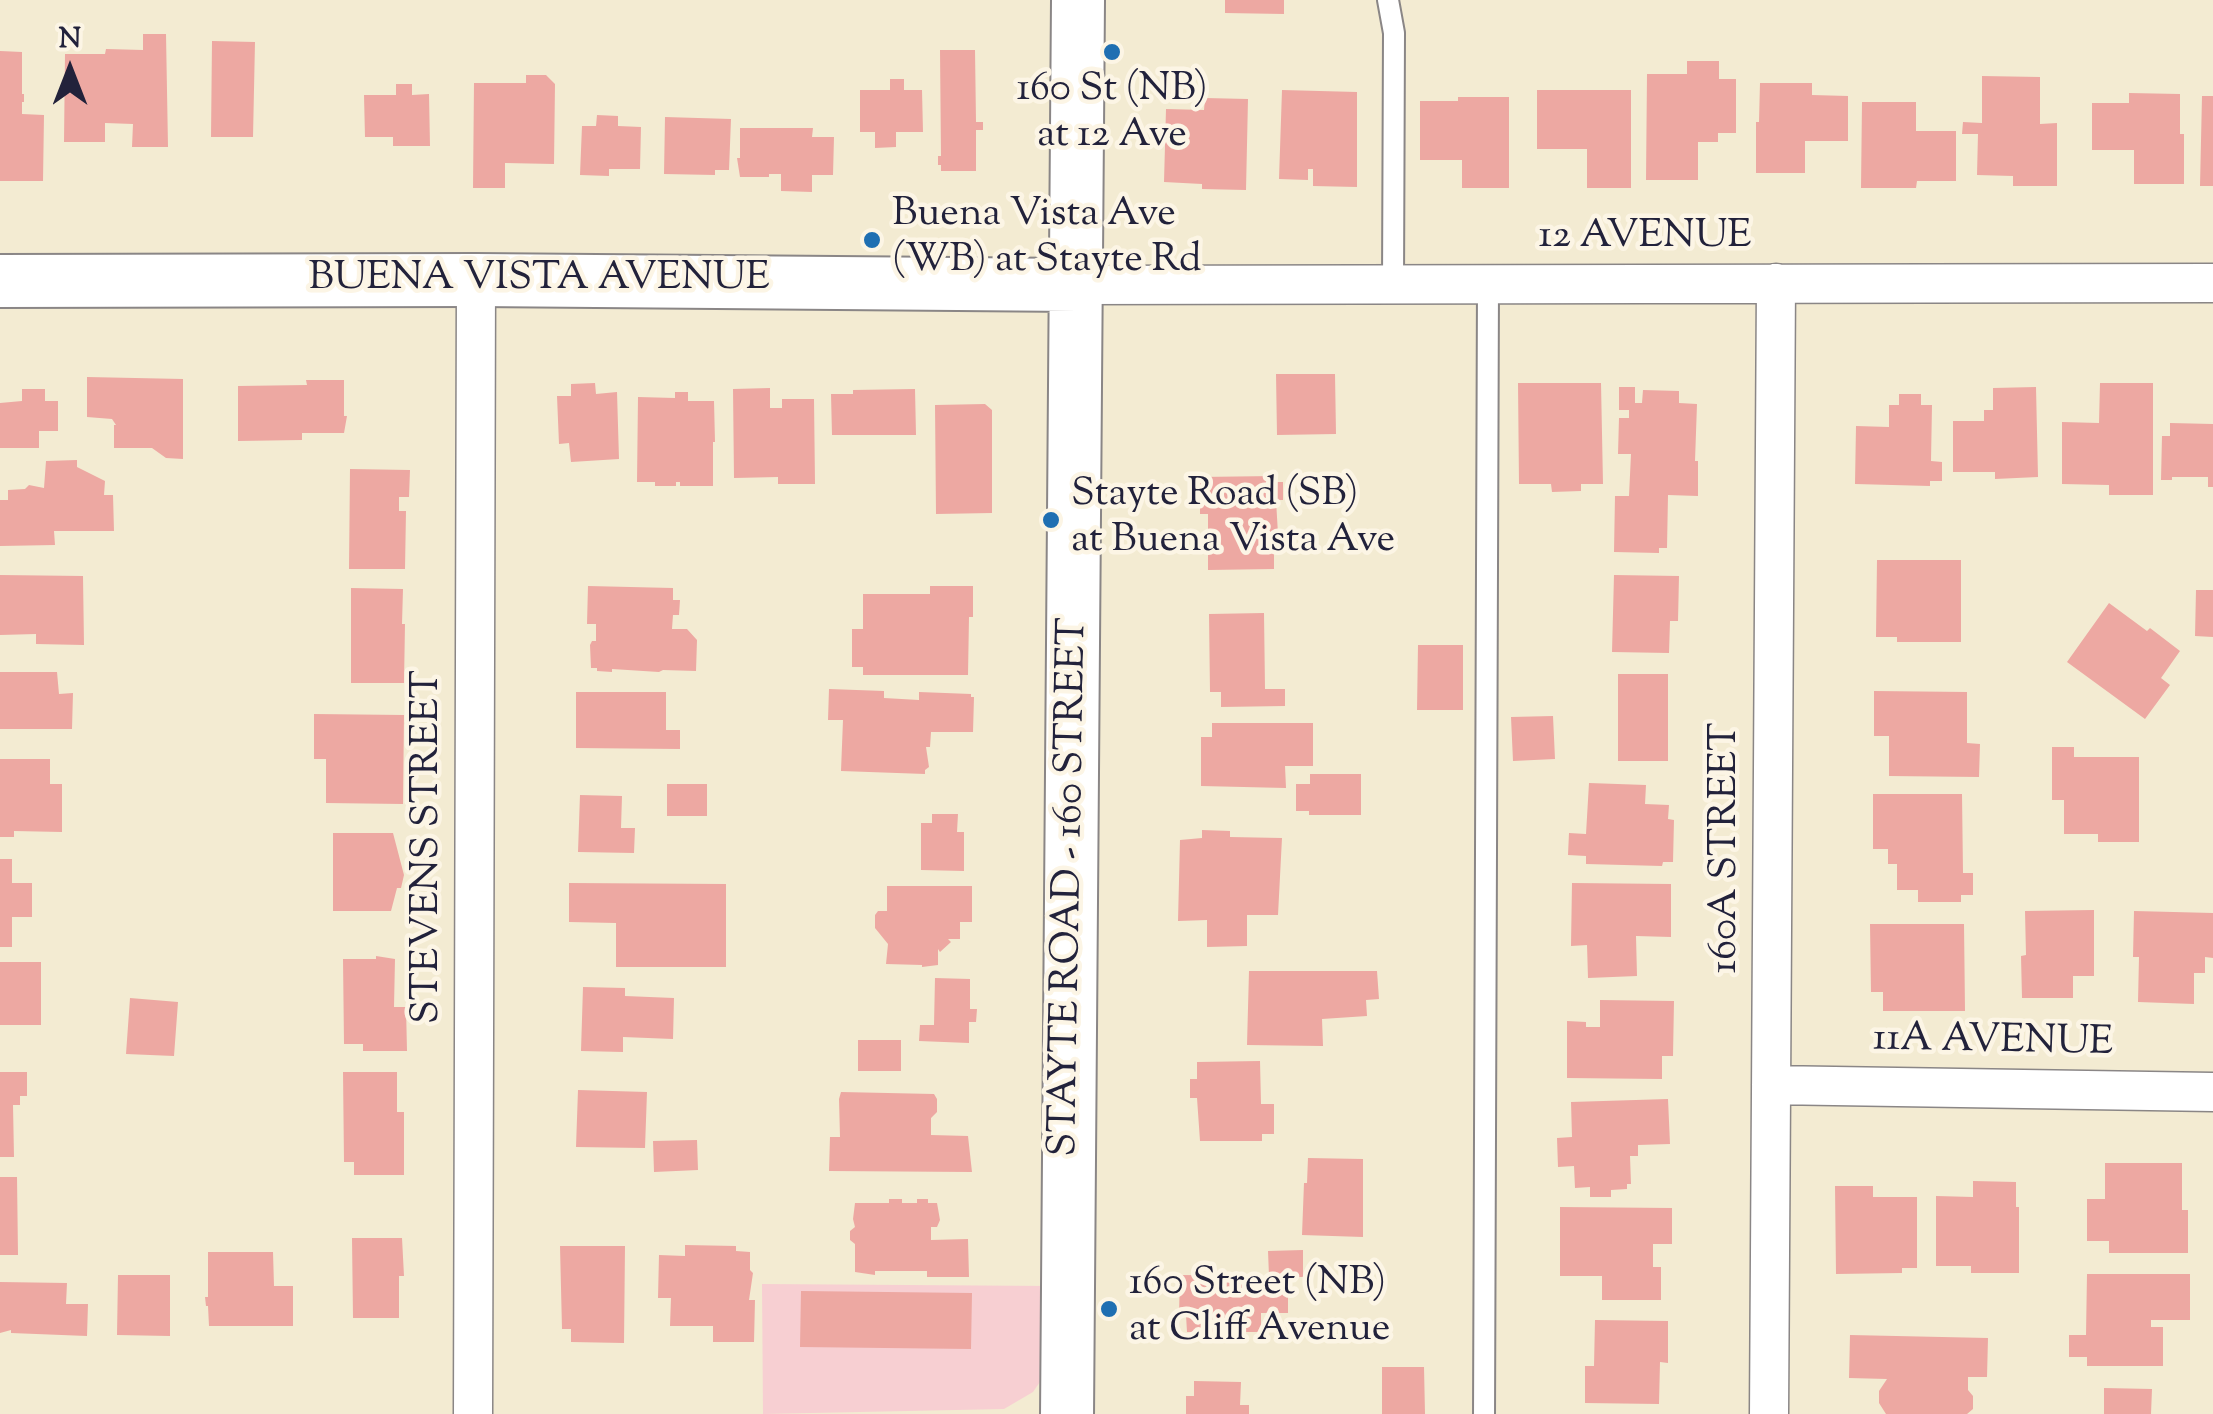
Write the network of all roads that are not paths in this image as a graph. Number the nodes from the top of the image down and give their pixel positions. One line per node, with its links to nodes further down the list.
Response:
1 (1078, 0): 8 (main road, STAYTE ROAD - 160 STREET)
2 (1388, 0): 9 (lane)
3 (0, 280): 4 (main road, BUENA VISTA AVENUE)
4 (476, 280): 8 (main road, BUENA VISTA AVENUE); 12 (street, STEVENS STREET)
5 (2213, 283): 7 (street, 12 AVENUE)
6 (1488, 284): 7 (street, 12 AVENUE); 9 (street, 12 AVENUE); 14 (lane)
7 (1776, 284): 10 (street, 160A STREET)
8 (1077, 285): 9 (street, 12 AVENUE); 13 (main road, STAYTE ROAD - 160 STREET)
9 (1393, 286)
10 (1771, 1085): 11 (street, 11A AVENUE); 15 (street, 160A STREET)
11 (2213, 1092)
12 (473, 1414)
13 (1067, 1414)
14 (1484, 1414)
15 (1770, 1414)

